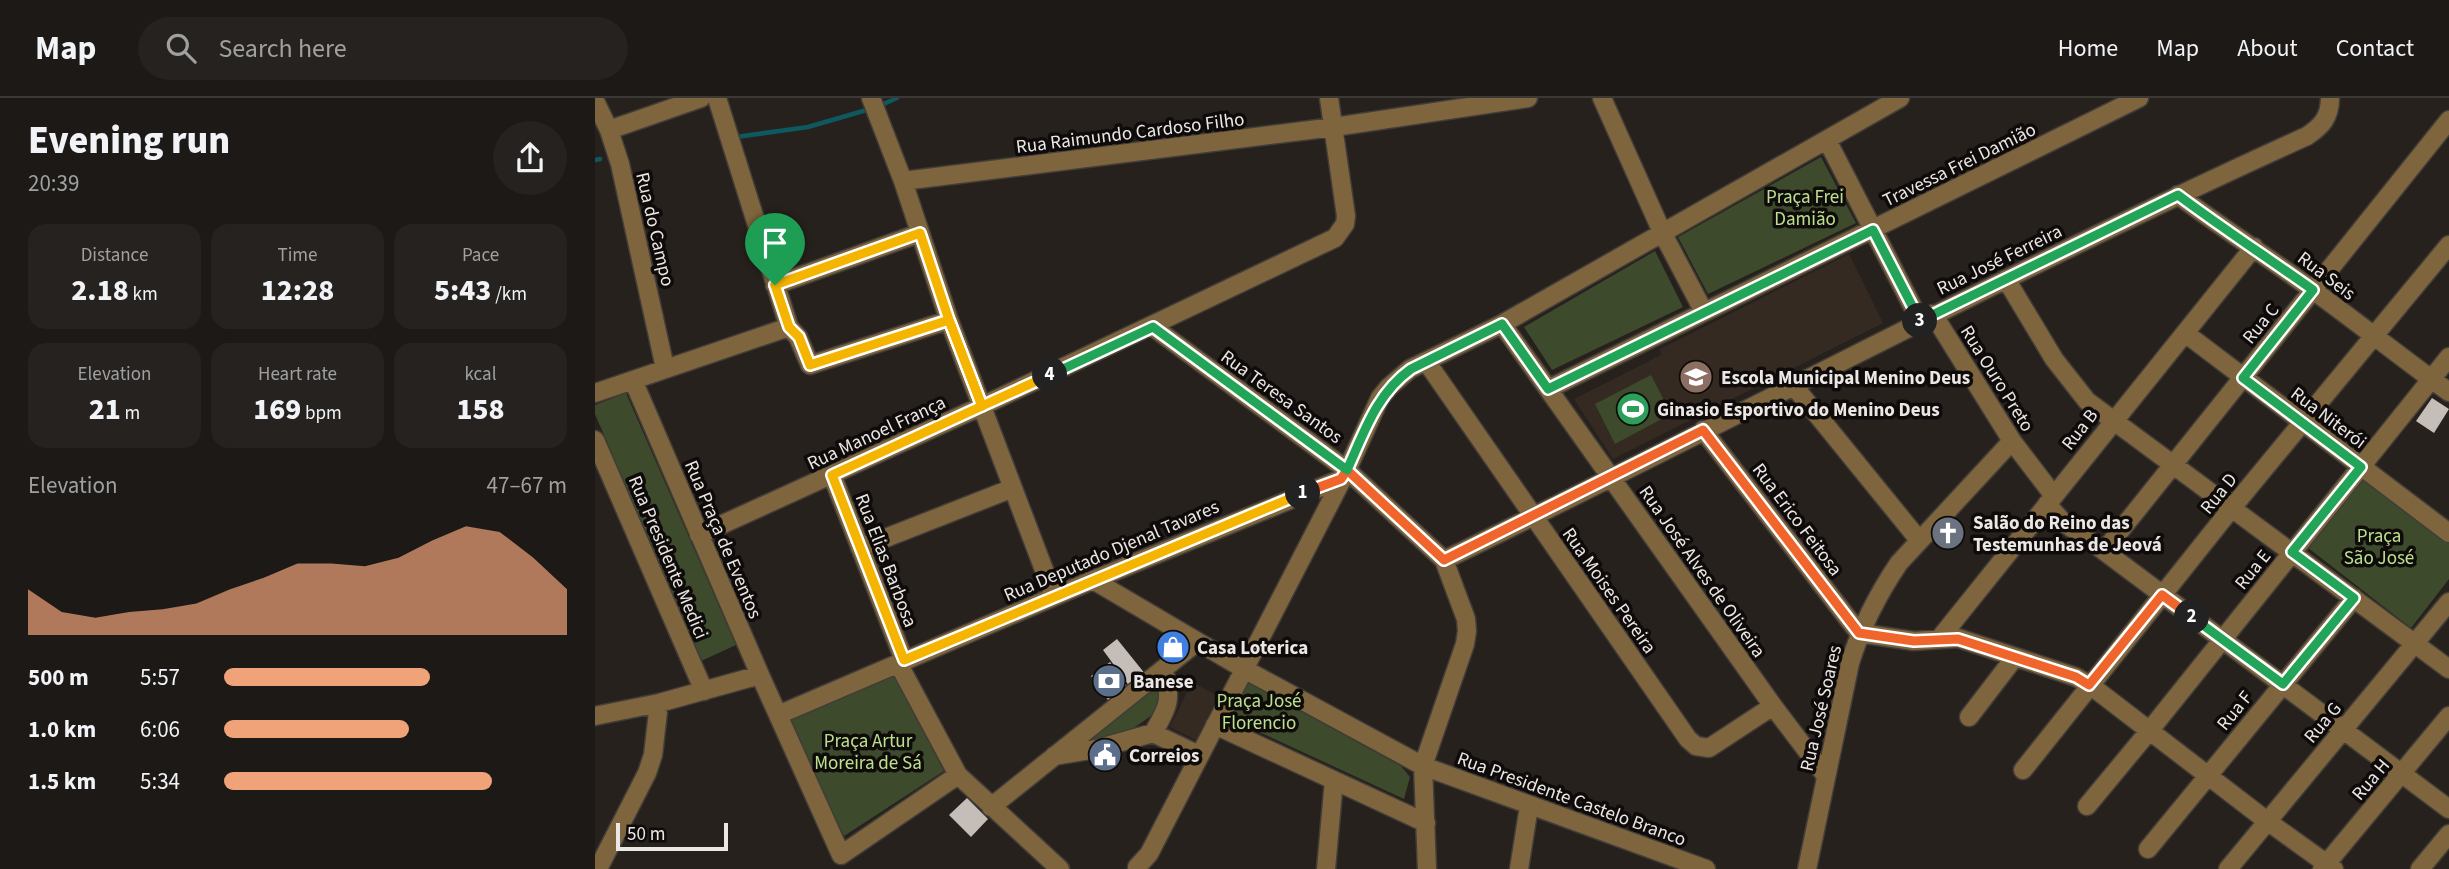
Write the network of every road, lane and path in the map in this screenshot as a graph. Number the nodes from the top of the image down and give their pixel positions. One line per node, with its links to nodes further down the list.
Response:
1 (701, 98): 13 (street)
2 (717, 98): 23 (street)
3 (871, 98): 15 (street)
4 (1329, 98): 12 (street)
5 (1528, 98): 12 (street, Rua Raimundo Cardoso Filho)
6 (1602, 98): 18 (street)
7 (1901, 98): 14 (street)
8 (2139, 98): 17 (street, Travessa Frei Damião)
9 (2330, 98): 16 (street, Rua José Ferreira)
10 (595, 101): 13 (street, Rua do Campo)
11 (2449, 120): 24 (street, Rua C)
12 (1334, 127): 15 (street, Rua Raimundo Cardoso Filho); 30 (street, Rua Manoel França)
13 (609, 130): 35 (street, Rua do Campo)
14 (1827, 139): 17 (street); 18 (street)
15 (903, 181): 19 (street)
16 (2178, 195): 21 (street, Rua Seis); 22 (street, Rua José Ferreira)
17 (1873, 230): 25 (street); 26 (street)
18 (1662, 232): 25 (street); 28 (street)
19 (920, 233): 23 (street); 27 (street)
20 (2449, 245): 32 (street, Rua D)
21 (2253, 247): 24 (street, Rua Seis); 31 (street, Rua B)
22 (2006, 279): 26 (street, Rua José Ferreira); 44 (street)
23 (775, 285): 29 (street)
24 (2313, 290): 32 (street, Rua Seis); 36 (street, Rua C)
25 (1704, 312): 40 (street)
26 (1926, 318): 39 (street, Rua José Ferreira); 48 (street, Rua Ouro Preto)
27 (949, 320): 29 (street); 43 (street)
28 (1502, 324): 34 (street); 40 (street)
29 (789, 327): 35 (street)
30 (1153, 327): 43 (street, Rua Manoel França); 51 (street, Rua Teresa Santos)
31 (2185, 333): 36 (street, Rua Niterói); 44 (street, Rua B)
32 (2373, 336): 37 (street, Rua Seis); 45 (street, Rua D)
33 (2449, 357): 37 (street, Rua E)
34 (1426, 361): 51 (street); 57 (street, Rua Moises Pereira)
35 (665, 368): 38 (street)
36 (2243, 378): 45 (street, Rua Niterói); 49 (street, Rua C)
37 (2431, 379): 41 (street, Rua Seis); 50 (street, Rua E)
38 (633, 380): 42 (street); 59 (street, Rua Praça de Eventos)
39 (1793, 385): 46 (street, Rua José Ferreira); 60 (street)
40 (1548, 389): 53 (street, Rua José Alves de Oliveira)
41 (2449, 392)
42 (595, 393)
43 (982, 406): 52 (street, Rua Manoel França); 54 (street)
44 (2112, 421): 49 (street); 55 (street, Rua B)
45 (2303, 422): 50 (street, Rua Niterói); 56 (street, Rua D)
46 (1703, 430): 53 (street, Rua José Ferreira); 70 (street, Rua Erico Feitosa)
47 (595, 440): 83 (street, Rua Presidente Medici)
48 (2012, 441): 55 (street, Rua Ouro Preto); 60 (street, Rua José Soares)
49 (2172, 466): 56 (street); 62 (street, Rua C)
50 (2361, 467): 58 (street, Rua Niterói); 63 (street, Rua E)
51 (1344, 474): 64 (street, Rua Teresa Santos); 65 (street, Rua Deputado Djenal Tavares); 78 (street)
52 (832, 475): 59 (street, Rua Manoel França); 61 (street, Rua Elias Barbosa)
53 (1612, 478): 57 (street, Rua José Ferreira); 85 (street, Rua José Alves de Oliveira)
54 (1013, 488): 61 (street); 67 (street)
55 (2051, 500): 62 (street, Rua Ouro Preto); 71 (street, Rua B)
56 (2231, 509): 63 (street); 66 (street, Rua D)
57 (1534, 517): 64 (street, Rua José Ferreira); 85 (street, Rua Moises Pereira)
58 (2449, 533)
59 (699, 535): 80 (street, Rua Praça de Eventos)
60 (1919, 540): 70 (street, Rua José Soares)
61 (860, 548): 76 (street, Rua Elias Barbosa)
62 (2104, 551): 66 (street, Rua Ouro Preto)
63 (2292, 552): 68 (street); 72 (street, Rua E)
64 (1444, 560): 96 (street)
65 (1093, 580): 67 (street, Rua Deputado Djenal Tavares); 73 (street, Rua Presidente Castelo Branco)
66 (2162, 595): 72 (street, Rua Ouro Preto); 82 (street, Rua D)
67 (1054, 596): 76 (street, Rua Deputado Djenal Tavares)
68 (2354, 598): 74 (street); 81 (street, Rua F)
69 (2449, 602): 74 (street, Rua G)
70 (1859, 633): 71 (street); 101 (street, Rua José Soares)
71 (1940, 638): 75 (street)
72 (2223, 639): 81 (street, Rua Ouro Preto); 91 (street, Rua E)
73 (1197, 642): 77 (street); 78 (street, Rua Presidente Castelo Branco)
74 (2415, 644): 79 (street); 92 (street, Rua G)
75 (2015, 657): 82 (street); 89 (street)
76 (901, 661): 86 (street); 99 (street)
77 (1163, 669): 93 (street); 95 (street)
78 (1244, 669): 90 (street); 96 (street, Rua Presidente Castelo Branco)
79 (2449, 669)
80 (760, 676): 83 (street); 86 (street, Rua Praça de Eventos)
81 (2283, 684): 92 (street, Rua Ouro Preto); 100 (street, Rua F)
82 (2089, 685): 91 (street); 97 (street, Rua D)
83 (704, 691): 84 (street)
84 (659, 703): 87 (street); 114 (street)
85 (1773, 706): 101 (street, Rua José Alves de Oliveira)
86 (778, 715): 111 (street)
87 (595, 716)
88 (2449, 716): 98 (street, Rua H)
89 (1969, 718)
90 (1215, 724): 94 (street); 102 (street)
91 (2151, 730): 100 (street); 104 (street, Rua E)
92 (2343, 730): 98 (street, Rua Ouro Preto); 107 (street, Rua G)
93 (1153, 733): 94 (street); 95 (street)
94 (1199, 755): 113 (street)
95 (1051, 757): 105 (street)
96 (1423, 766): 103 (street, Rua Presidente Castelo Branco); 108 (street)
97 (2023, 770)
98 (2402, 774): 106 (street, Rua Ouro Preto); 112 (street, Rua H)
99 (958, 775): 105 (street); 111 (street)
100 (2208, 775): 107 (street); 110 (street, Rua F)
101 (1826, 776): 120 (street, Rua José Soares)
102 (1334, 779): 108 (street); 116 (street)
103 (1529, 806): 118 (street); 119 (street, Rua Presidente Castelo Branco)
104 (2087, 806)
105 (991, 807): 115 (street)
106 (2449, 809)
107 (2267, 821): 112 (street); 121 (street, Rua G)
108 (1426, 822): 117 (street)
109 (2449, 834): 122 (street)
110 (2148, 849)
111 (838, 862)
112 (2328, 867)
113 (1134, 868)
114 (598, 869)
115 (1060, 869)
116 (1326, 869)
117 (1427, 869)
118 (1519, 869)
119 (1706, 869)
120 (1807, 869)
121 (2228, 869)
122 (2420, 869)

